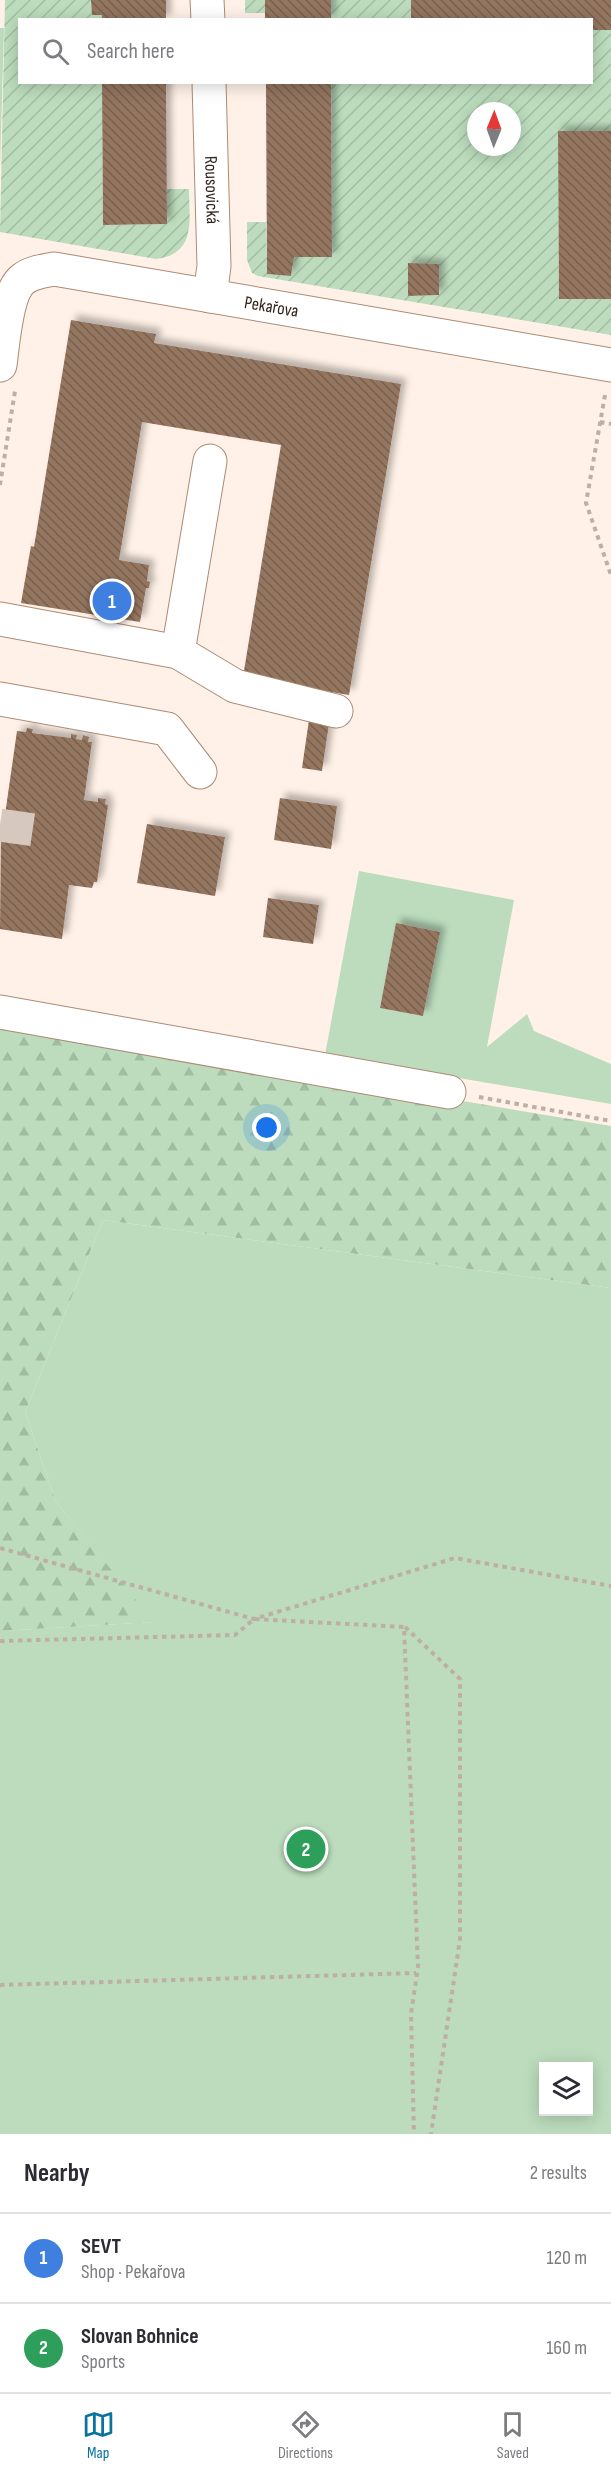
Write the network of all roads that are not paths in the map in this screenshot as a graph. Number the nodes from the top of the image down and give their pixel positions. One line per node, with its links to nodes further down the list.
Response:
1 (207, 0): 2 (street)
2 (208, 18)
3 (209, 84): 4 (street, Rousovická)
4 (210, 296): 5 (street, Pekařova); 6 (street, Pekařova)
5 (8, 373)
6 (609, 376)
7 (210, 461): 9 (street)
8 (0, 620): 9 (street)
9 (178, 652): 11 (street)
10 (0, 699): 12 (street)
11 (336, 711)
12 (200, 772)
13 (0, 1012): 14 (street)
14 (449, 1092)

